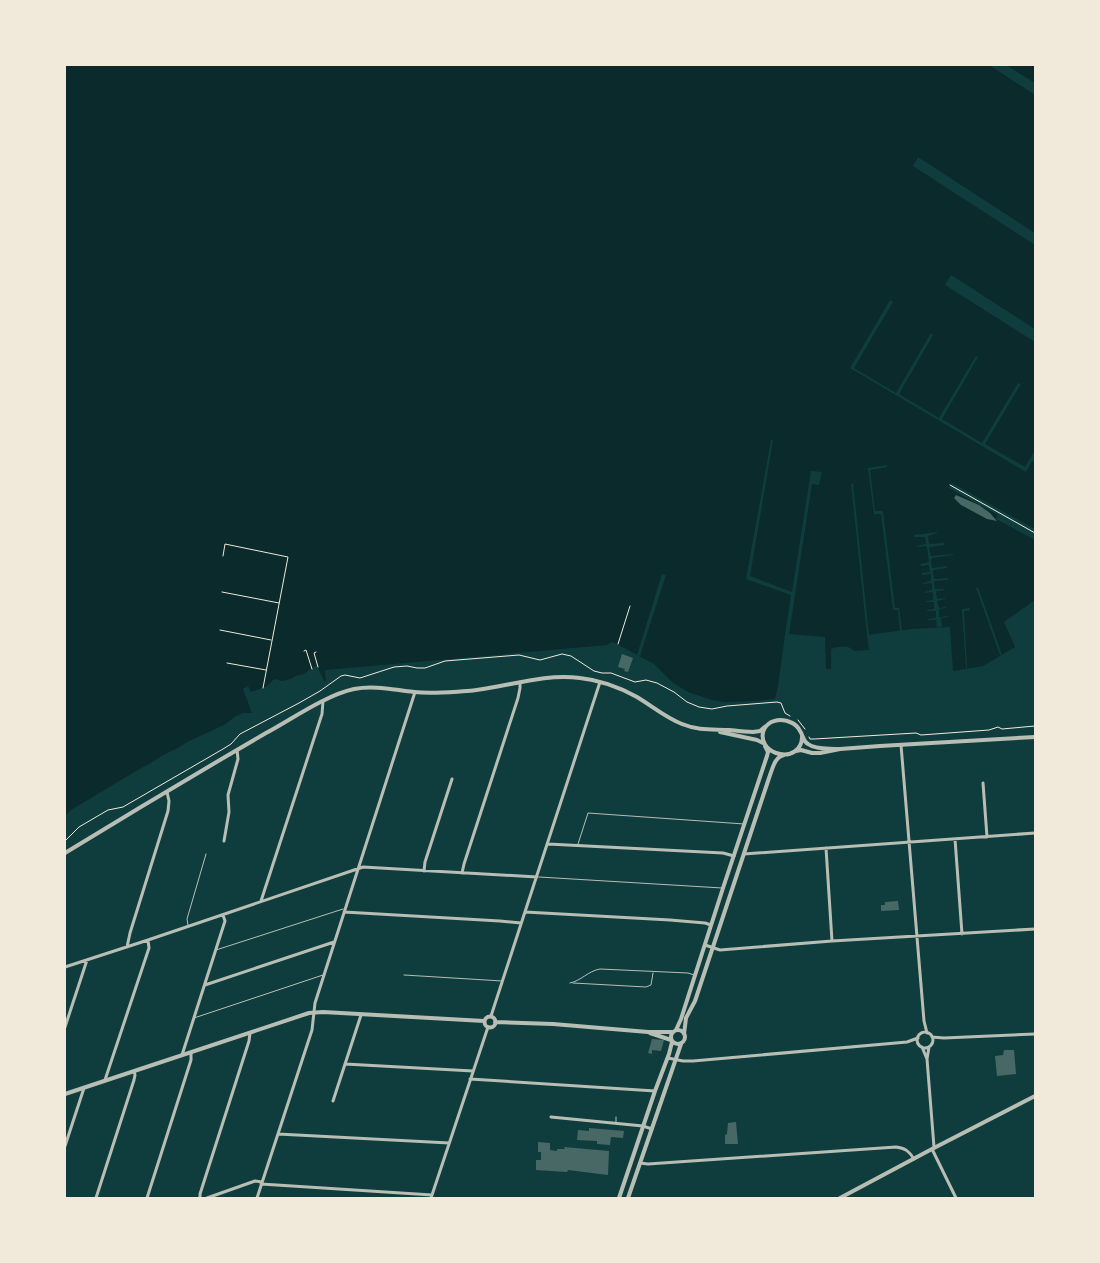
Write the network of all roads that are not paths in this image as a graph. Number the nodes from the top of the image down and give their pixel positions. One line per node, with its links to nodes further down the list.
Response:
1 (520, 682): 2 (street); 3 (street); 33 (street)
2 (600, 682): 6 (street); 24 (street)
3 (415, 692): 4 (street); 31 (street)
4 (323, 702): 12 (street); 36 (street)
5 (766, 726): 6 (street); 7 (street); 9 (street)
6 (716, 731): 9 (street)
7 (802, 735): 11 (street); 13 (street)
8 (1035, 737): 10 (street)
9 (765, 745): 14 (street); 18 (street)
10 (901, 745): 11 (street); 23 (street)
11 (840, 749): 13 (street)
12 (237, 750): 17 (street); 22 (street)
13 (796, 751): 14 (street)
14 (784, 755): 29 (street)
15 (452, 779): 32 (street)
16 (983, 783): 20 (street)
17 (167, 792): 27 (street); 50 (street)
18 (744, 824): 25 (lane); 30 (street)
19 (1035, 834): 20 (street)
20 (986, 837): 21 (street)
21 (955, 839): 23 (street); 44 (street)
22 (224, 841)
23 (909, 842): 26 (street); 45 (street)
24 (548, 844): 25 (street); 34 (street)
25 (578, 846): 30 (street)
26 (826, 848): 29 (street); 47 (street)
27 (65, 853)
28 (206, 854): 42 (lane)
29 (744, 854): 51 (street)
30 (734, 856): 35 (street)
31 (358, 868): 32 (street); 36 (street); 37 (street)
32 (424, 871): 33 (street)
33 (462, 873): 34 (street)
34 (537, 877): 35 (lane); 38 (street)
35 (723, 888): 41 (street)
36 (261, 901): 39 (street)
37 (345, 910): 40 (street); 48 (street); 52 (lane)
38 (525, 912): 40 (street); 41 (street)
39 (223, 915): 42 (street); 52 (street)
40 (522, 923): 59 (street)
41 (711, 925): 49 (street)
42 (188, 926): 46 (street)
43 (1035, 929): 44 (street)
44 (962, 934): 45 (street)
45 (917, 936): 47 (street); 66 (street)
46 (148, 940): 50 (street); 94 (street)
47 (832, 941): 51 (street)
48 (334, 942): 56 (street); 60 (street)
49 (704, 945): 51 (street); 58 (street)
50 (127, 947): 53 (street)
51 (713, 948): 75 (street)
52 (216, 950): 60 (street)
53 (87, 959): 54 (street); 68 (street)
54 (65, 967)
55 (653, 972): 55 (lane); 58 (lane)
56 (324, 975): 61 (street); 64 (lane)
57 (404, 975): 59 (lane)
58 (694, 975): 70 (street)
59 (503, 981): 63 (street)
60 (204, 985): 64 (street)
61 (314, 1012): 62 (street); 72 (street); 105 (street)
62 (361, 1015): 65 (street); 90 (street)
63 (491, 1016): 65 (street); 67 (street)
64 (194, 1018): 86 (street)
65 (484, 1021): 69 (street)
66 (924, 1021): 73 (street); 74 (street)
67 (495, 1022): 69 (street); 71 (street)
68 (65, 1027)
69 (488, 1027): 91 (street)
70 (674, 1031): 71 (street); 75 (street); 79 (street)
71 (648, 1032): 79 (street)
72 (250, 1033): 85 (street); 115 (street)
73 (922, 1033): 74 (street); 77 (street)
74 (927, 1033): 78 (street)
75 (684, 1034): 82 (street)
76 (1035, 1034): 78 (street)
77 (918, 1038): 80 (street); 81 (street)
78 (932, 1040): 84 (street)
79 (671, 1041): 82 (street); 87 (street)
80 (907, 1042): 81 (street); 89 (street)
81 (918, 1043): 83 (street)
82 (681, 1044): 89 (street)
83 (922, 1047): 84 (street); 88 (street)
84 (929, 1047): 88 (street)
85 (191, 1052): 86 (street); 114 (street)
86 (182, 1055): 92 (street)
87 (668, 1058): 89 (street); 96 (street)
88 (927, 1059): 108 (street)
89 (675, 1060): 104 (street)
90 (345, 1064): 91 (street); 99 (street)
91 (473, 1070): 93 (street)
92 (134, 1071): 94 (street); 113 (street)
93 (470, 1079): 96 (street); 106 (street)
94 (105, 1081): 95 (street)
95 (84, 1088): 97 (street); 107 (street)
96 (655, 1091): 103 (street)
97 (65, 1094)
98 (1035, 1096): 108 (street)
99 (333, 1101)
100 (551, 1117): 102 (street)
101 (616, 1117): 102 (lane)
102 (616, 1123): 103 (street)
103 (643, 1126): 104 (street); 118 (street)
104 (652, 1129): 110 (street)
105 (278, 1134): 106 (street); 111 (street)
106 (449, 1143): 112 (street)
107 (65, 1146)
108 (933, 1148): 109 (street); 121 (street)
109 (914, 1159): 110 (street); 120 (street)
110 (640, 1163): 119 (street)
111 (262, 1183): 112 (street); 116 (street); 117 (street)
112 (431, 1196)
113 (96, 1198)
114 (147, 1198)
115 (200, 1198)
116 (207, 1198)
117 (257, 1198)
118 (619, 1198)
119 (628, 1198)
120 (840, 1198)
121 (956, 1198)

